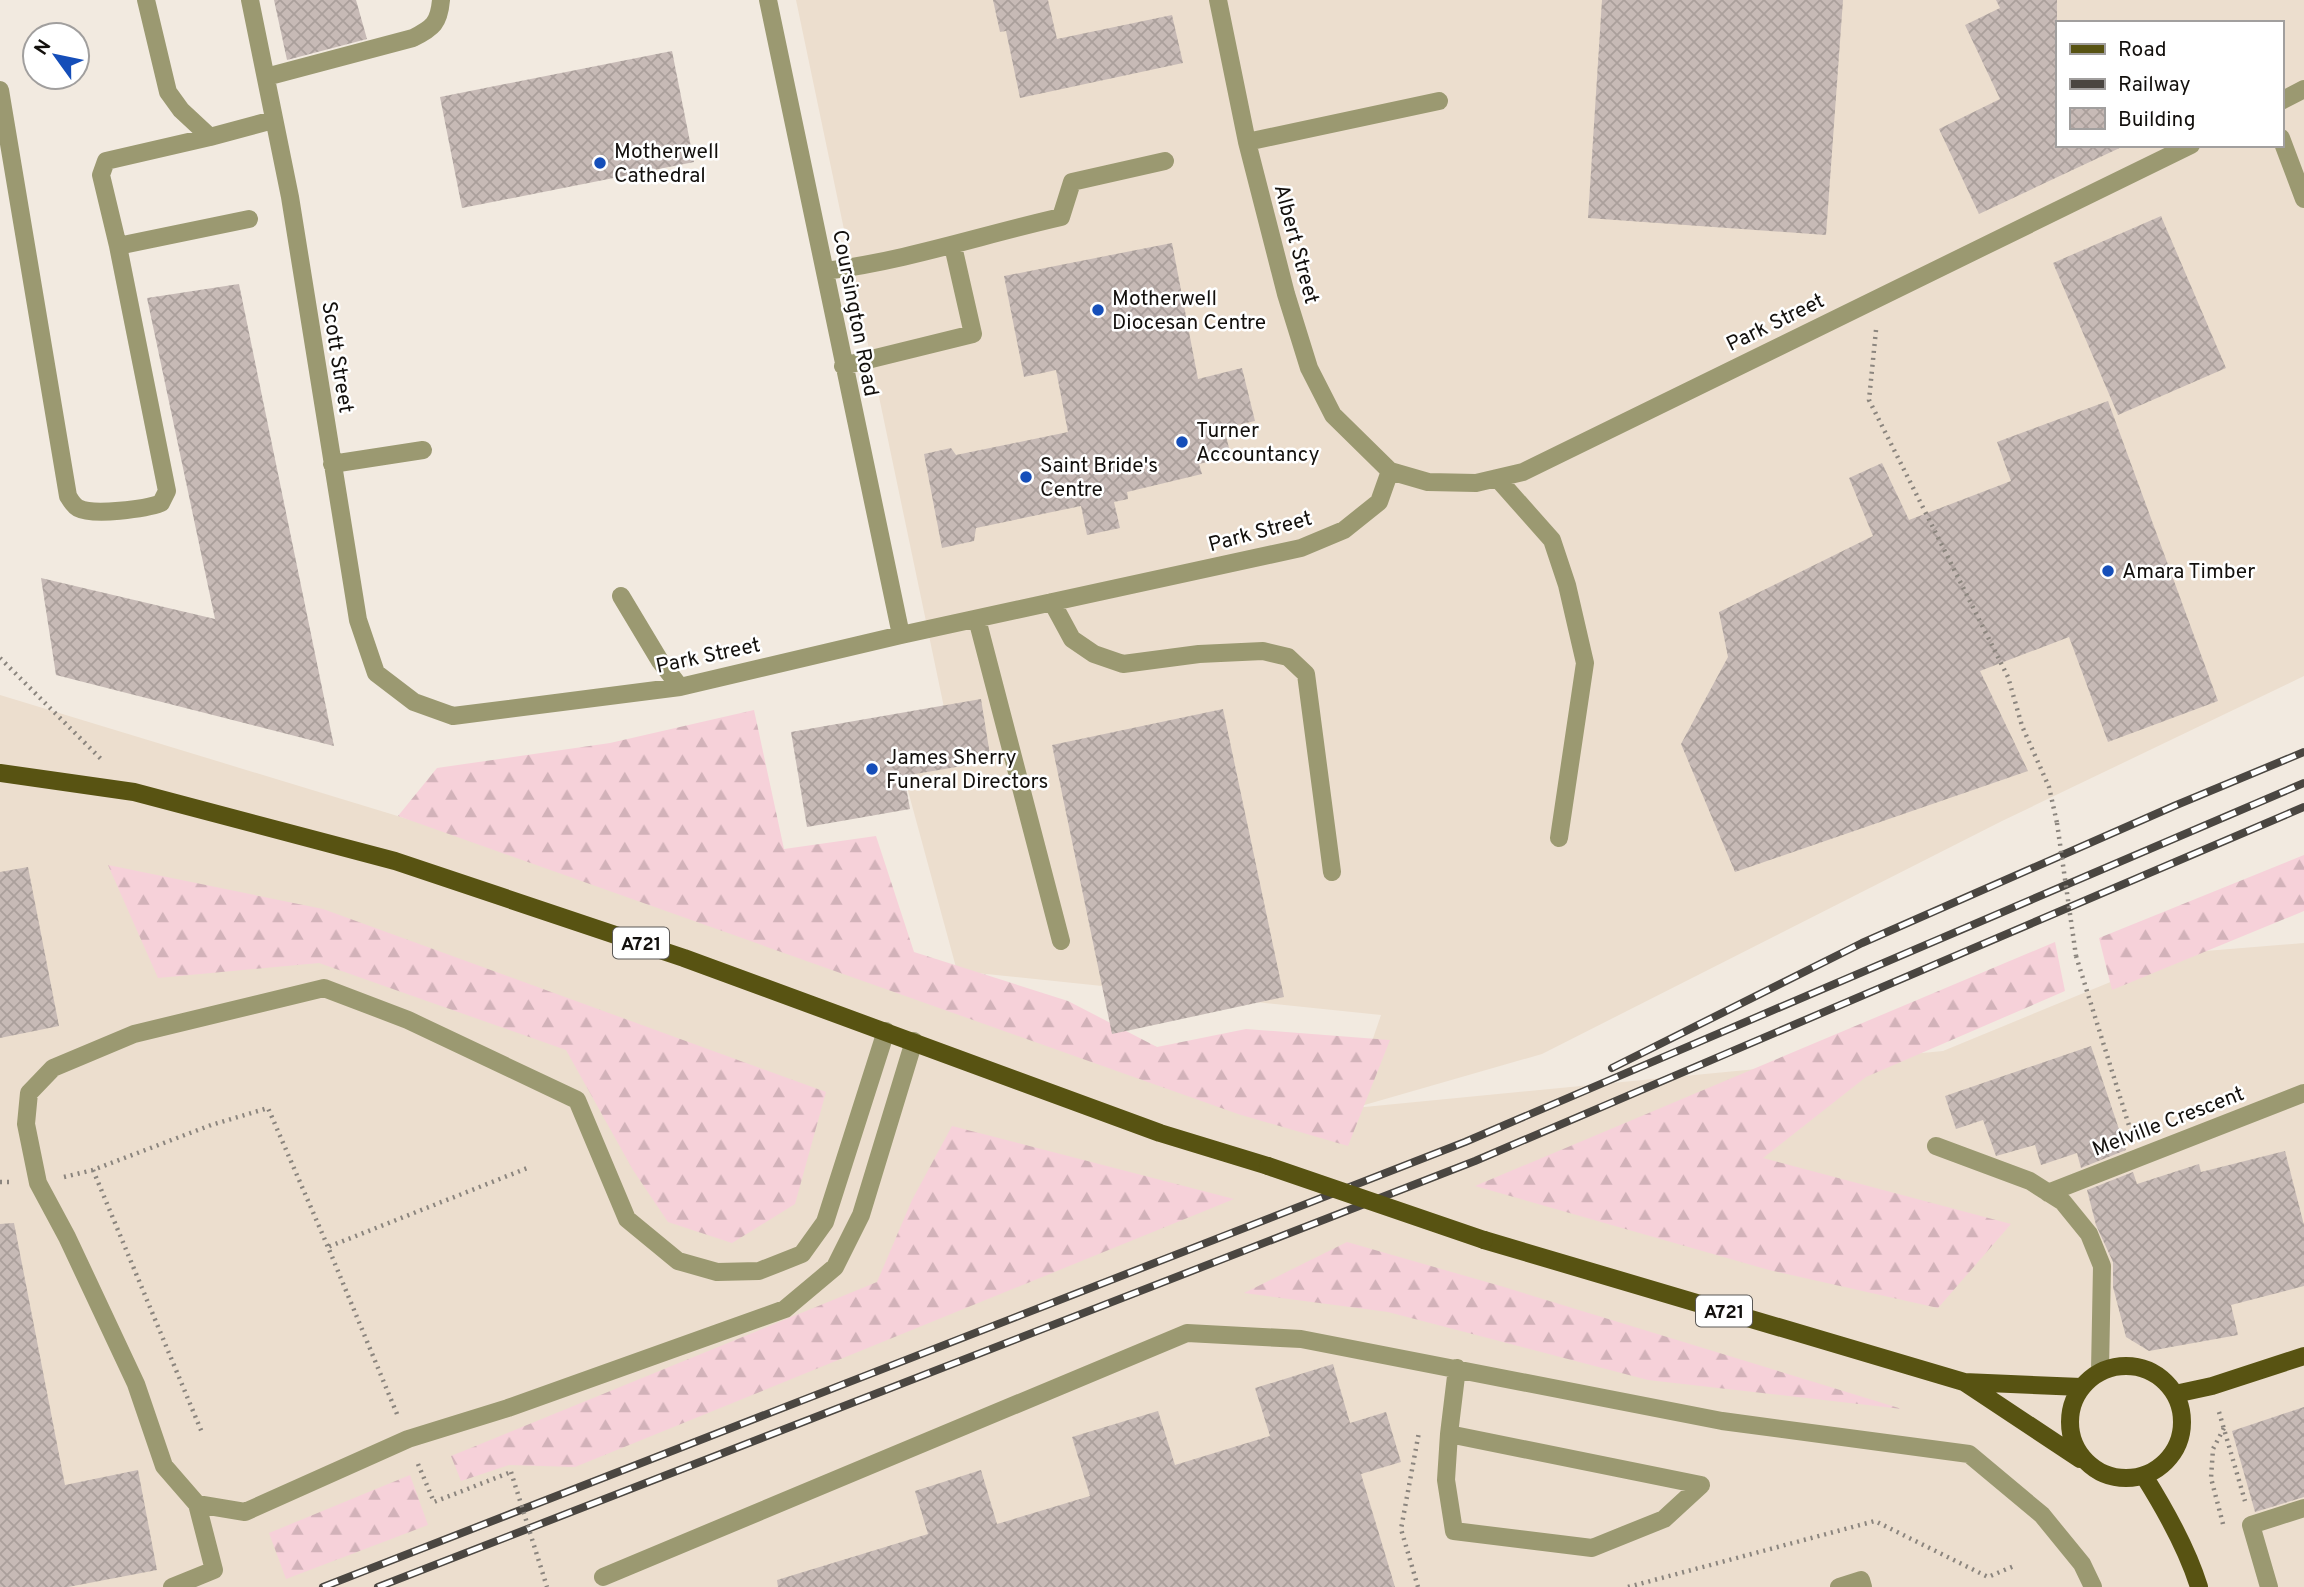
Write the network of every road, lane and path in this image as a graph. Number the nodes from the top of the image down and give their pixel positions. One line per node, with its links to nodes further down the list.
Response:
1 (146, 0): 12 (street)
2 (250, 0): 6 (street, Scott Street)
3 (441, 0): 6 (street)
4 (768, 0): 21 (street, Coursington Road)
5 (1218, 0): 13 (street, Albert Street)
6 (266, 77): 11 (street, Scott Street)
7 (2304, 89): 9 (street)
8 (0, 90): 19 (street)
9 (2283, 100)
10 (1439, 101): 13 (street)
11 (273, 120): 12 (street); 25 (street, Scott Street)
12 (210, 137): 19 (street)
13 (1247, 142): 26 (street, Albert Street)
14 (2283, 143): 17 (street)
15 (2187, 147): 22 (street, Park Street)
16 (1165, 161): 20 (street)
17 (2304, 199)
18 (249, 219): 19 (street)
19 (118, 246)
20 (953, 246): 21 (street); 23 (street)
21 (825, 271): 23 (street, Coursington Road)
22 (1879, 296): 27 (street, Park Street); 44 (path, bridge)
23 (843, 366): 31 (street, Coursington Road)
24 (423, 450): 25 (street)
25 (332, 464): 34 (street, Scott Street)
26 (1390, 471): 27 (street, Park Street); 29 (street, Park Street)
27 (1497, 478): 37 (street)
28 (621, 596): 33 (street)
29 (1052, 603): 30 (street, Park Street); 38 (street)
30 (977, 619): 31 (street, Park Street); 39 (street)
31 (901, 635): 33 (street, Park Street)
32 (0, 658): 36 (path)
33 (681, 687): 34 (street, Park Street)
34 (414, 702)
35 (0, 773): 36 (main road, A721)
36 (134, 792): 40 (main road, A721)
37 (1559, 838)
38 (1332, 872)
39 (1061, 941)
40 (886, 1031): 41 (main road, A721); 48 (street)
41 (914, 1041): 54 (main road, A721, bridge); 62 (street)
42 (2304, 1093): 44 (street, Melville Crescent)
43 (1936, 1146): 49 (street)
44 (2139, 1156): 49 (street, Melville Crescent)
45 (530, 1167): 50 (path)
46 (93, 1170): 48 (path); 50 (path); 61 (path)
47 (0, 1182): 48 (path)
48 (38, 1183): 65 (street)
49 (2048, 1193): 53 (street)
50 (328, 1247): 62 (path)
51 (2304, 1356): 55 (main road)
52 (1457, 1368): 60 (street); 70 (street); 77 (street)
53 (2100, 1371): 56 (main road); 57 (main road)
54 (1964, 1382): 56 (main road, A721); 63 (main road, A721)
55 (2212, 1386): 57 (main road); 59 (path)
56 (2081, 1387): 63 (main road)
57 (2175, 1394): 64 (main road)
58 (1420, 1425): 74 (path)
59 (2224, 1428): 67 (path); 68 (path)
60 (1449, 1434): 60 (street)
61 (203, 1435)
62 (408, 1439): 65 (street); 73 (path, bridge)
63 (2083, 1461): 64 (main road, A721)
64 (2144, 1476): 78 (main road)
65 (197, 1504): 72 (street)
66 (2304, 1508): 68 (street)
67 (2218, 1509)
68 (2252, 1525): 79 (street)
69 (2014, 1566): 75 (path)
70 (603, 1577)
71 (1862, 1583): 76 (street)
72 (172, 1587)
73 (547, 1587)
74 (1418, 1587)
75 (1628, 1587)
76 (1839, 1587)
77 (2093, 1587)
78 (2199, 1587)
79 (2269, 1587)

